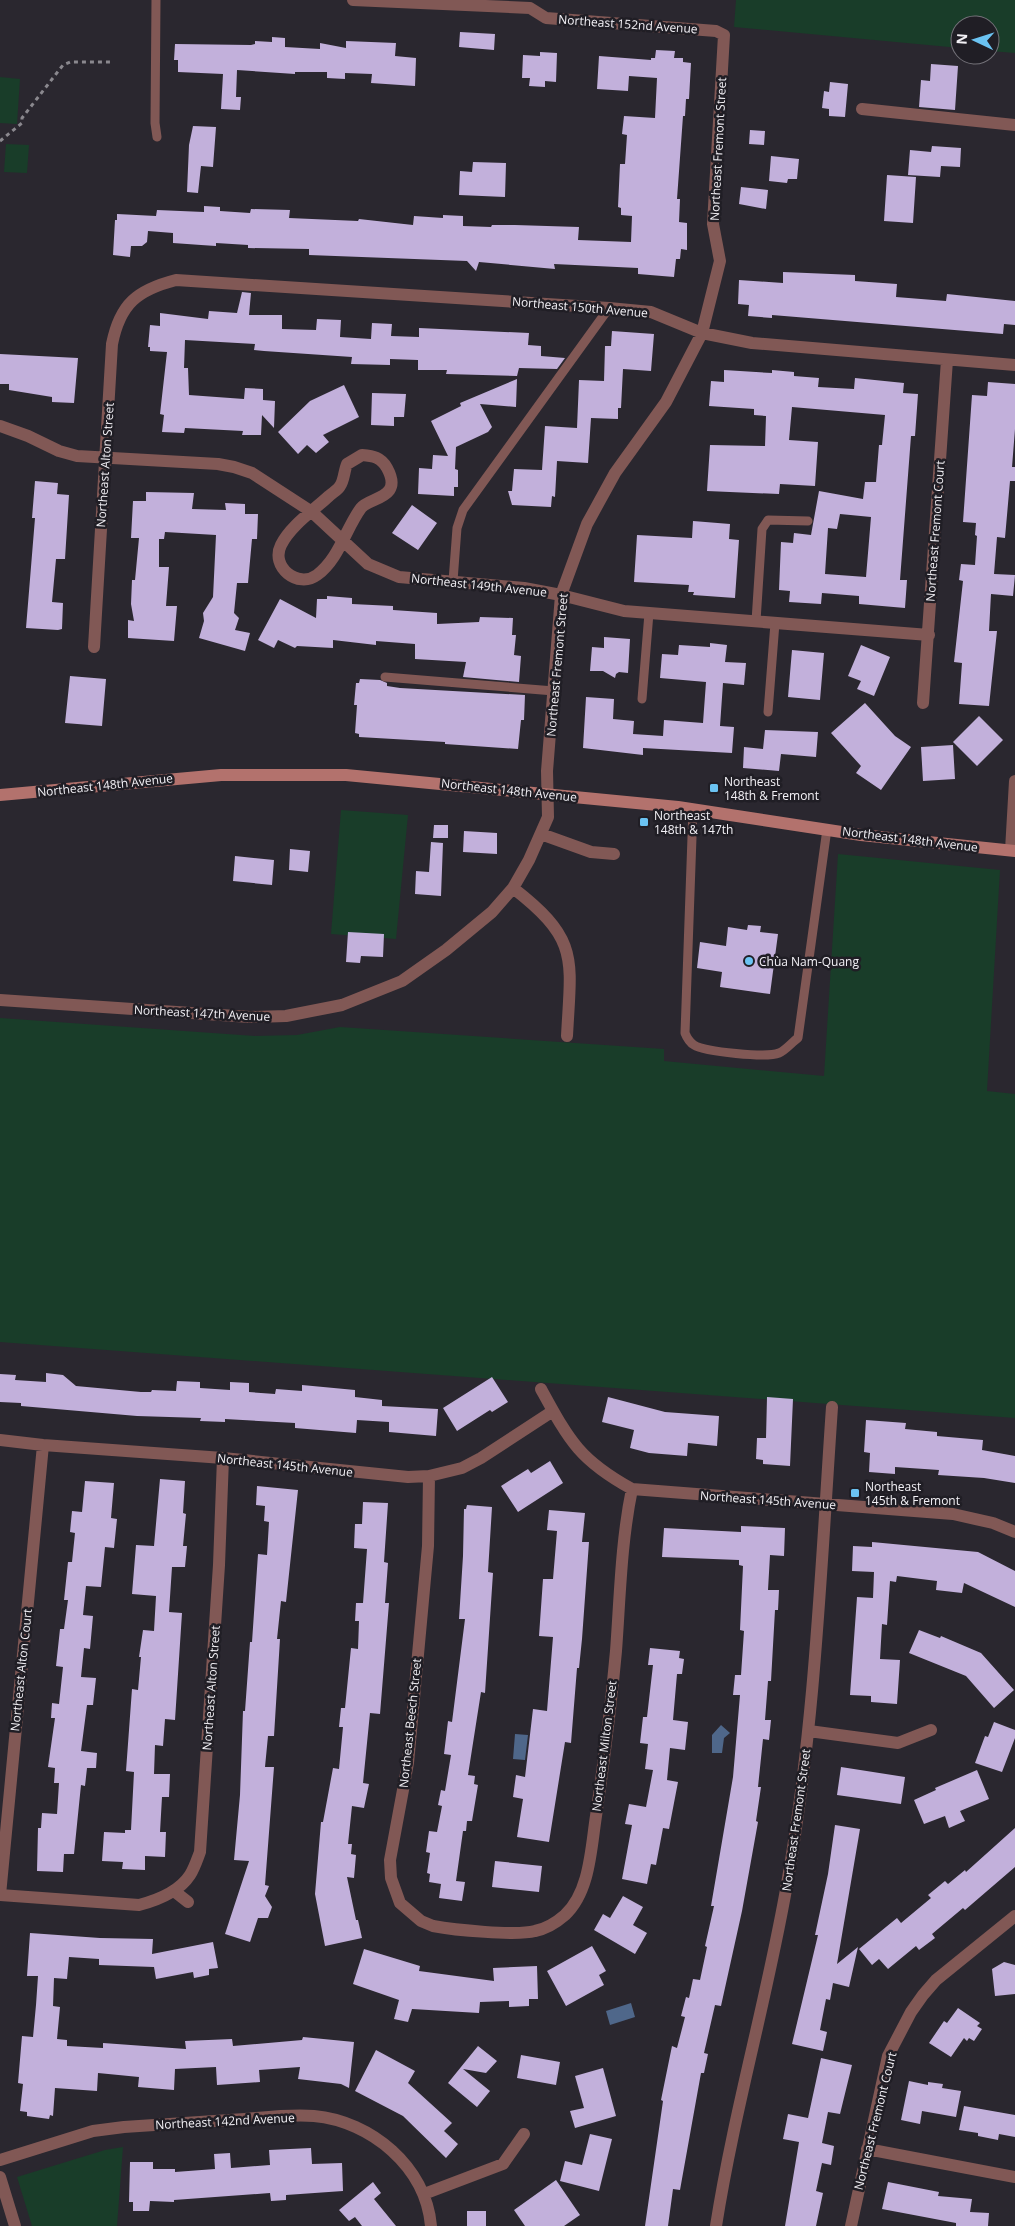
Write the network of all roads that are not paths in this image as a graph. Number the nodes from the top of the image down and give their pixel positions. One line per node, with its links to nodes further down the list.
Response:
1 (156, 0): 7 (lane)
2 (354, 0): 3 (street, Northeast 152nd Avenue)
3 (530, 4): 4 (street, Northeast 152nd Avenue)
4 (724, 35): 10 (street, Northeast Fremont Street)
5 (862, 109): 6 (street)
6 (1015, 125)
7 (157, 137)
8 (143, 292): 9 (street, Northeast 150th Avenue); 14 (street, Northeast Alton Street)
9 (609, 308): 10 (street, Northeast 150th Avenue); 18 (lane)
10 (702, 333): 11 (street, Northeast 150th Avenue); 19 (street, Northeast Fremont Street)
11 (947, 360): 12 (street, Northeast 150th Avenue); 23 (street, Northeast Fremont Court)
12 (1015, 365)
13 (0, 426): 14 (street, Northeast 149th Avenue)
14 (105, 458): 15 (street, Northeast 149th Avenue); 24 (street, Northeast Alton Street)
15 (312, 512): 17 (street, Northeast 149th Avenue); 17 (street); 17 (street)
16 (808, 521): 21 (lane)
17 (343, 540): 18 (street, Northeast 149th Avenue)
18 (453, 581): 19 (street, Northeast 149th Avenue)
19 (562, 594): 20 (street, Northeast 149th Avenue); 26 (street, Northeast Fremont Street)
20 (649, 613): 21 (street, Northeast 149th Avenue); 27 (lane)
21 (756, 621): 22 (street, Northeast 149th Avenue)
22 (775, 623): 23 (street, Northeast 149th Avenue); 29 (lane)
23 (928, 635): 28 (street, Northeast Fremont Court)
24 (94, 647)
25 (385, 677): 26 (lane)
26 (554, 691): 31 (street, Northeast Fremont Street)
27 (642, 699)
28 (923, 702)
29 (768, 712)
30 (1015, 781): 36 (street)
31 (548, 794): 32 (main road, Northeast 148th Avenue); 33 (main road, Northeast 148th Avenue); 35 (street, Northeast 147th Avenue)
32 (0, 796)
33 (694, 809): 34 (main road, Northeast 148th Avenue); 34 (lane)
34 (827, 829): 36 (main road, Northeast 148th Avenue)
35 (541, 834): 37 (street); 38 (street, Northeast 147th Avenue)
36 (1013, 851)
37 (614, 854)
38 (513, 888): 39 (street, Northeast 147th Avenue); 40 (street)
39 (0, 1000)
40 (567, 1036)
41 (541, 1389): 43 (street, Northeast 145th Avenue)
42 (832, 1407): 49 (street, Northeast Fremont Street)
43 (553, 1411): 47 (street, Northeast 145th Avenue); 48 (street, Northeast 145th Avenue)
44 (0, 1440): 45 (street, Northeast 145th Avenue)
45 (43, 1446): 46 (street, Northeast 145th Avenue); 54 (street, Northeast Alton Court)
46 (223, 1458): 47 (street, Northeast 145th Avenue); 53 (street, Northeast Alton Street)
47 (429, 1476): 57 (street, Northeast Beech Street)
48 (632, 1489): 49 (street, Northeast 145th Avenue); 57 (street, Northeast Milton Street)
49 (826, 1503): 50 (street, Northeast 145th Avenue); 52 (street, Northeast Fremont Street)
50 (1015, 1532)
51 (931, 1730): 52 (street)
52 (809, 1731): 66 (street, Northeast Fremont Street)
53 (174, 1890): 54 (street, Northeast Alton Street); 55 (street)
54 (0, 1895)
55 (188, 1902)
56 (1015, 1917): 59 (street, Northeast Fremont Court)
57 (487, 1931)
58 (524, 2134): 63 (street)
59 (867, 2149): 62 (street); 67 (street, Northeast Fremont Court)
60 (0, 2160): 63 (street, Northeast 142nd Avenue)
61 (0, 2177): 64 (street)
62 (1015, 2177)
63 (424, 2194): 65 (street, Northeast 142nd Avenue)
64 (15, 2226)
65 (432, 2226)
66 (716, 2226)
67 (851, 2226)

